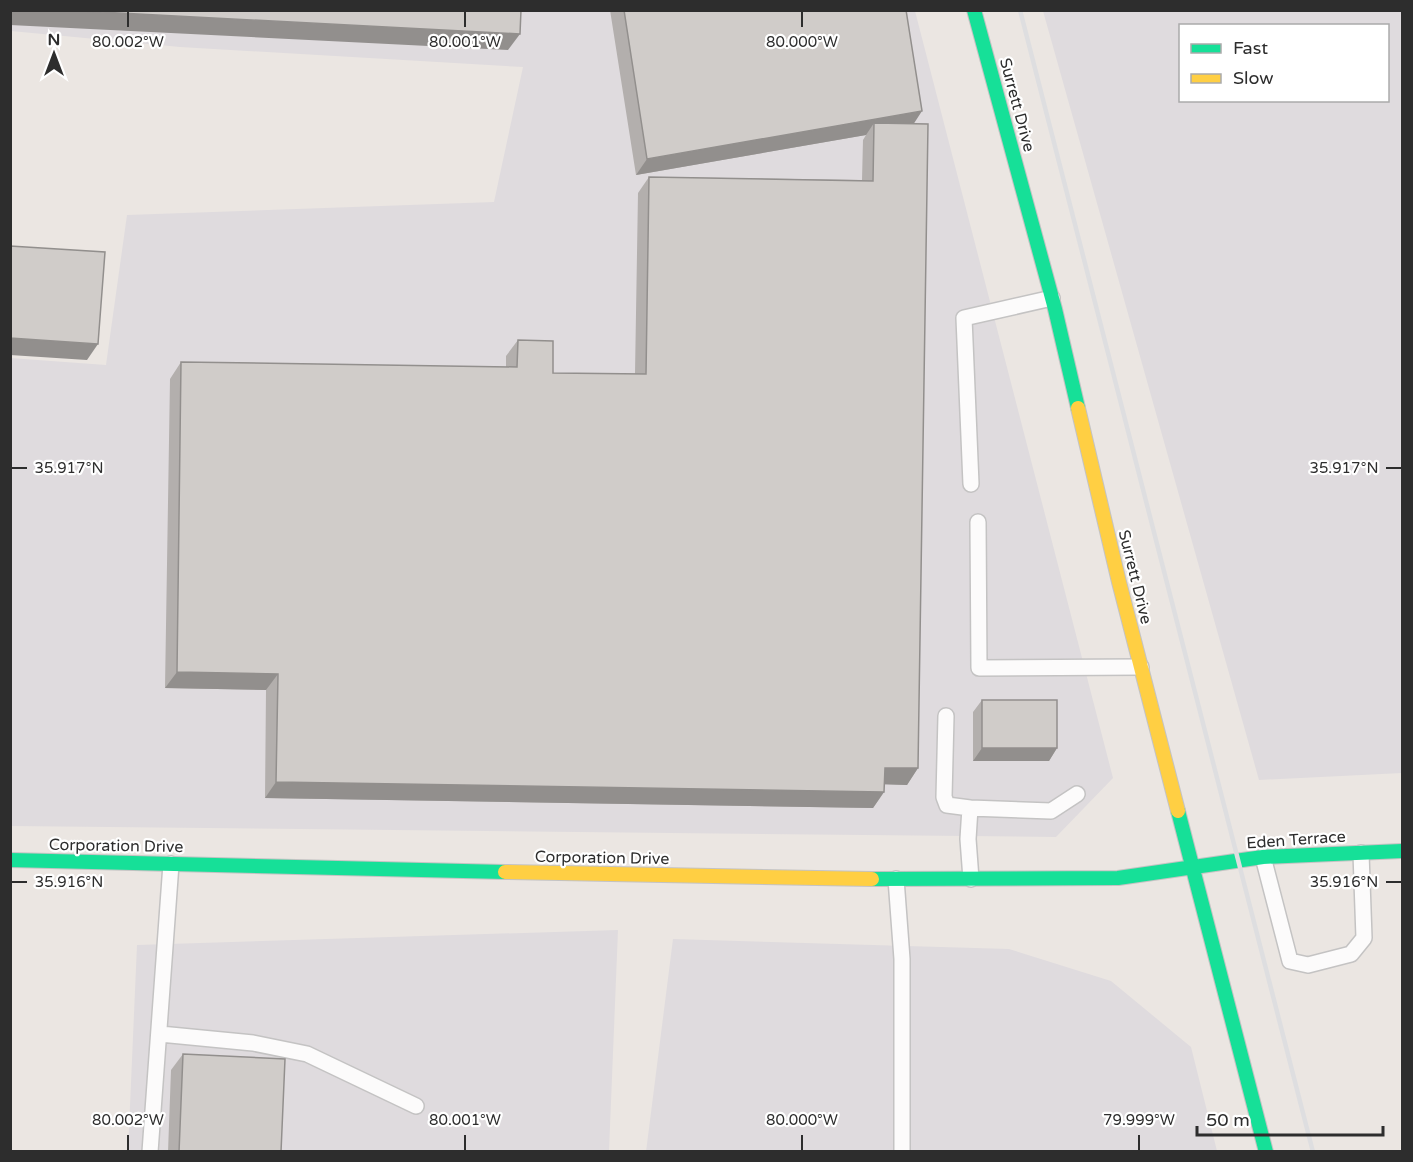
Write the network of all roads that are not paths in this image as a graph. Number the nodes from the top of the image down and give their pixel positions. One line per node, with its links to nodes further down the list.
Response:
1 (974, 10): 2 (street, Surrett Drive)
2 (1052, 298): 3 (lane); 5 (street, Surrett Drive)
3 (971, 484)
4 (978, 522): 5 (lane)
5 (1141, 667): 14 (street, Surrett Drive)
6 (946, 716): 8 (lane)
7 (1077, 794): 8 (lane)
8 (970, 808): 16 (lane)
9 (1402, 851): 10 (street, Eden Terrace)
10 (1361, 853): 11 (street, Eden Terrace); 11 (lane)
11 (1263, 857): 14 (street, Eden Terrace)
12 (10, 860): 13 (street, Corporation Drive)
13 (171, 864): 15 (street, Corporation Drive); 17 (lane)
14 (1191, 869): 16 (street, Corporation Drive); 21 (street, Surrett Drive)
15 (896, 879): 16 (street, Corporation Drive); 20 (lane)
16 (971, 879)
17 (160, 1034): 18 (lane); 19 (lane)
18 (416, 1106)
19 (150, 1152)
20 (903, 1152)
21 (1266, 1152)

